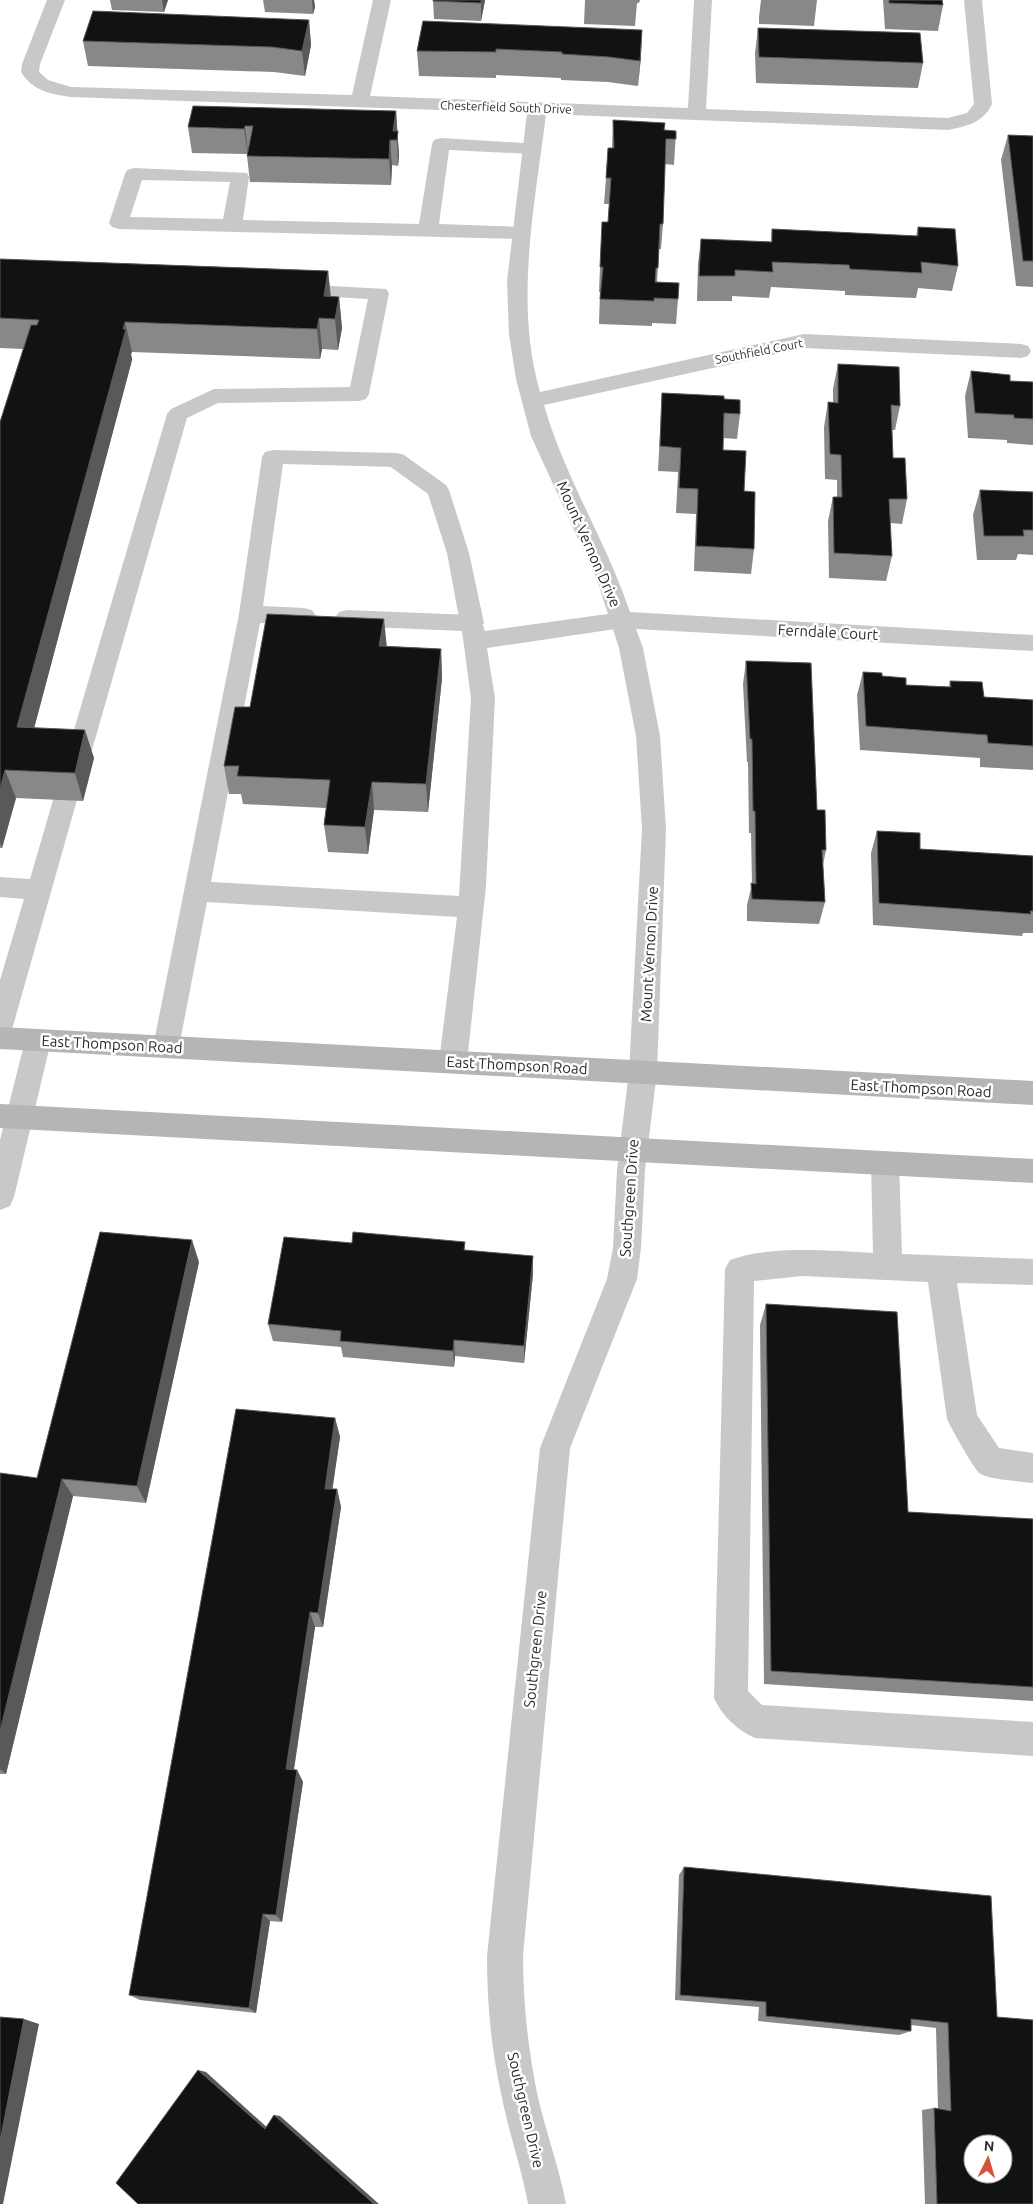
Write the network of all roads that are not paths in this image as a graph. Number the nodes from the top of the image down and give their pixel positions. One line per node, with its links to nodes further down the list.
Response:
1 (56, 0): 5 (street, Chesterfield South Drive)
2 (382, 0): 5 (street)
3 (703, 0): 7 (street)
4 (974, 0): 7 (street, Chesterfield South Drive)
5 (360, 101): 6 (street, Chesterfield South Drive)
6 (537, 108): 7 (street, Chesterfield South Drive); 8 (street, Mount Vernon Drive)
7 (697, 114)
8 (532, 148): 10 (street); 11 (street, Mount Vernon Drive)
9 (232, 226): 9 (street); 10 (street)
10 (428, 230): 11 (street)
11 (521, 233): 14 (street, Mount Vernon Drive)
12 (280, 289): 19 (street)
13 (1021, 351): 14 (street, Southfield Court)
14 (532, 401): 16 (street, Mount Vernon Drive)
15 (250, 614): 17 (street, Ferndale Court); 17 (street); 23 (street)
16 (622, 620): 17 (street, Ferndale Court); 18 (street, Ferndale Court); 30 (street, Mount Vernon Drive)
17 (473, 632): 24 (street)
18 (1033, 643)
19 (78, 757)
20 (65, 800): 22 (street)
21 (0, 887): 22 (street)
22 (40, 890): 25 (street)
23 (196, 891): 24 (street); 28 (street)
24 (470, 907): 29 (street)
25 (0, 1026)
26 (0, 1038): 27 (main road, East Thompson Road)
27 (38, 1041): 28 (main road, East Thompson Road); 33 (street)
28 (166, 1047): 29 (main road, East Thompson Road)
29 (453, 1062): 30 (main road, East Thompson Road)
30 (643, 1072): 31 (main road, East Thompson Road); 32 (street, Mount Vernon Drive)
31 (1033, 1093)
32 (638, 1103): 34 (street, Southgreen Drive)
33 (10, 1117): 34 (main road); 37 (street)
34 (633, 1151): 35 (main road); 43 (street, Southgreen Drive)
35 (885, 1163): 36 (main road); 38 (street)
36 (1033, 1171)
37 (0, 1197)
38 (888, 1267): 39 (street); 42 (street)
39 (942, 1269): 40 (street); 41 (street)
40 (1033, 1272)
41 (1033, 1468)
42 (1033, 1738)
43 (547, 2204)

